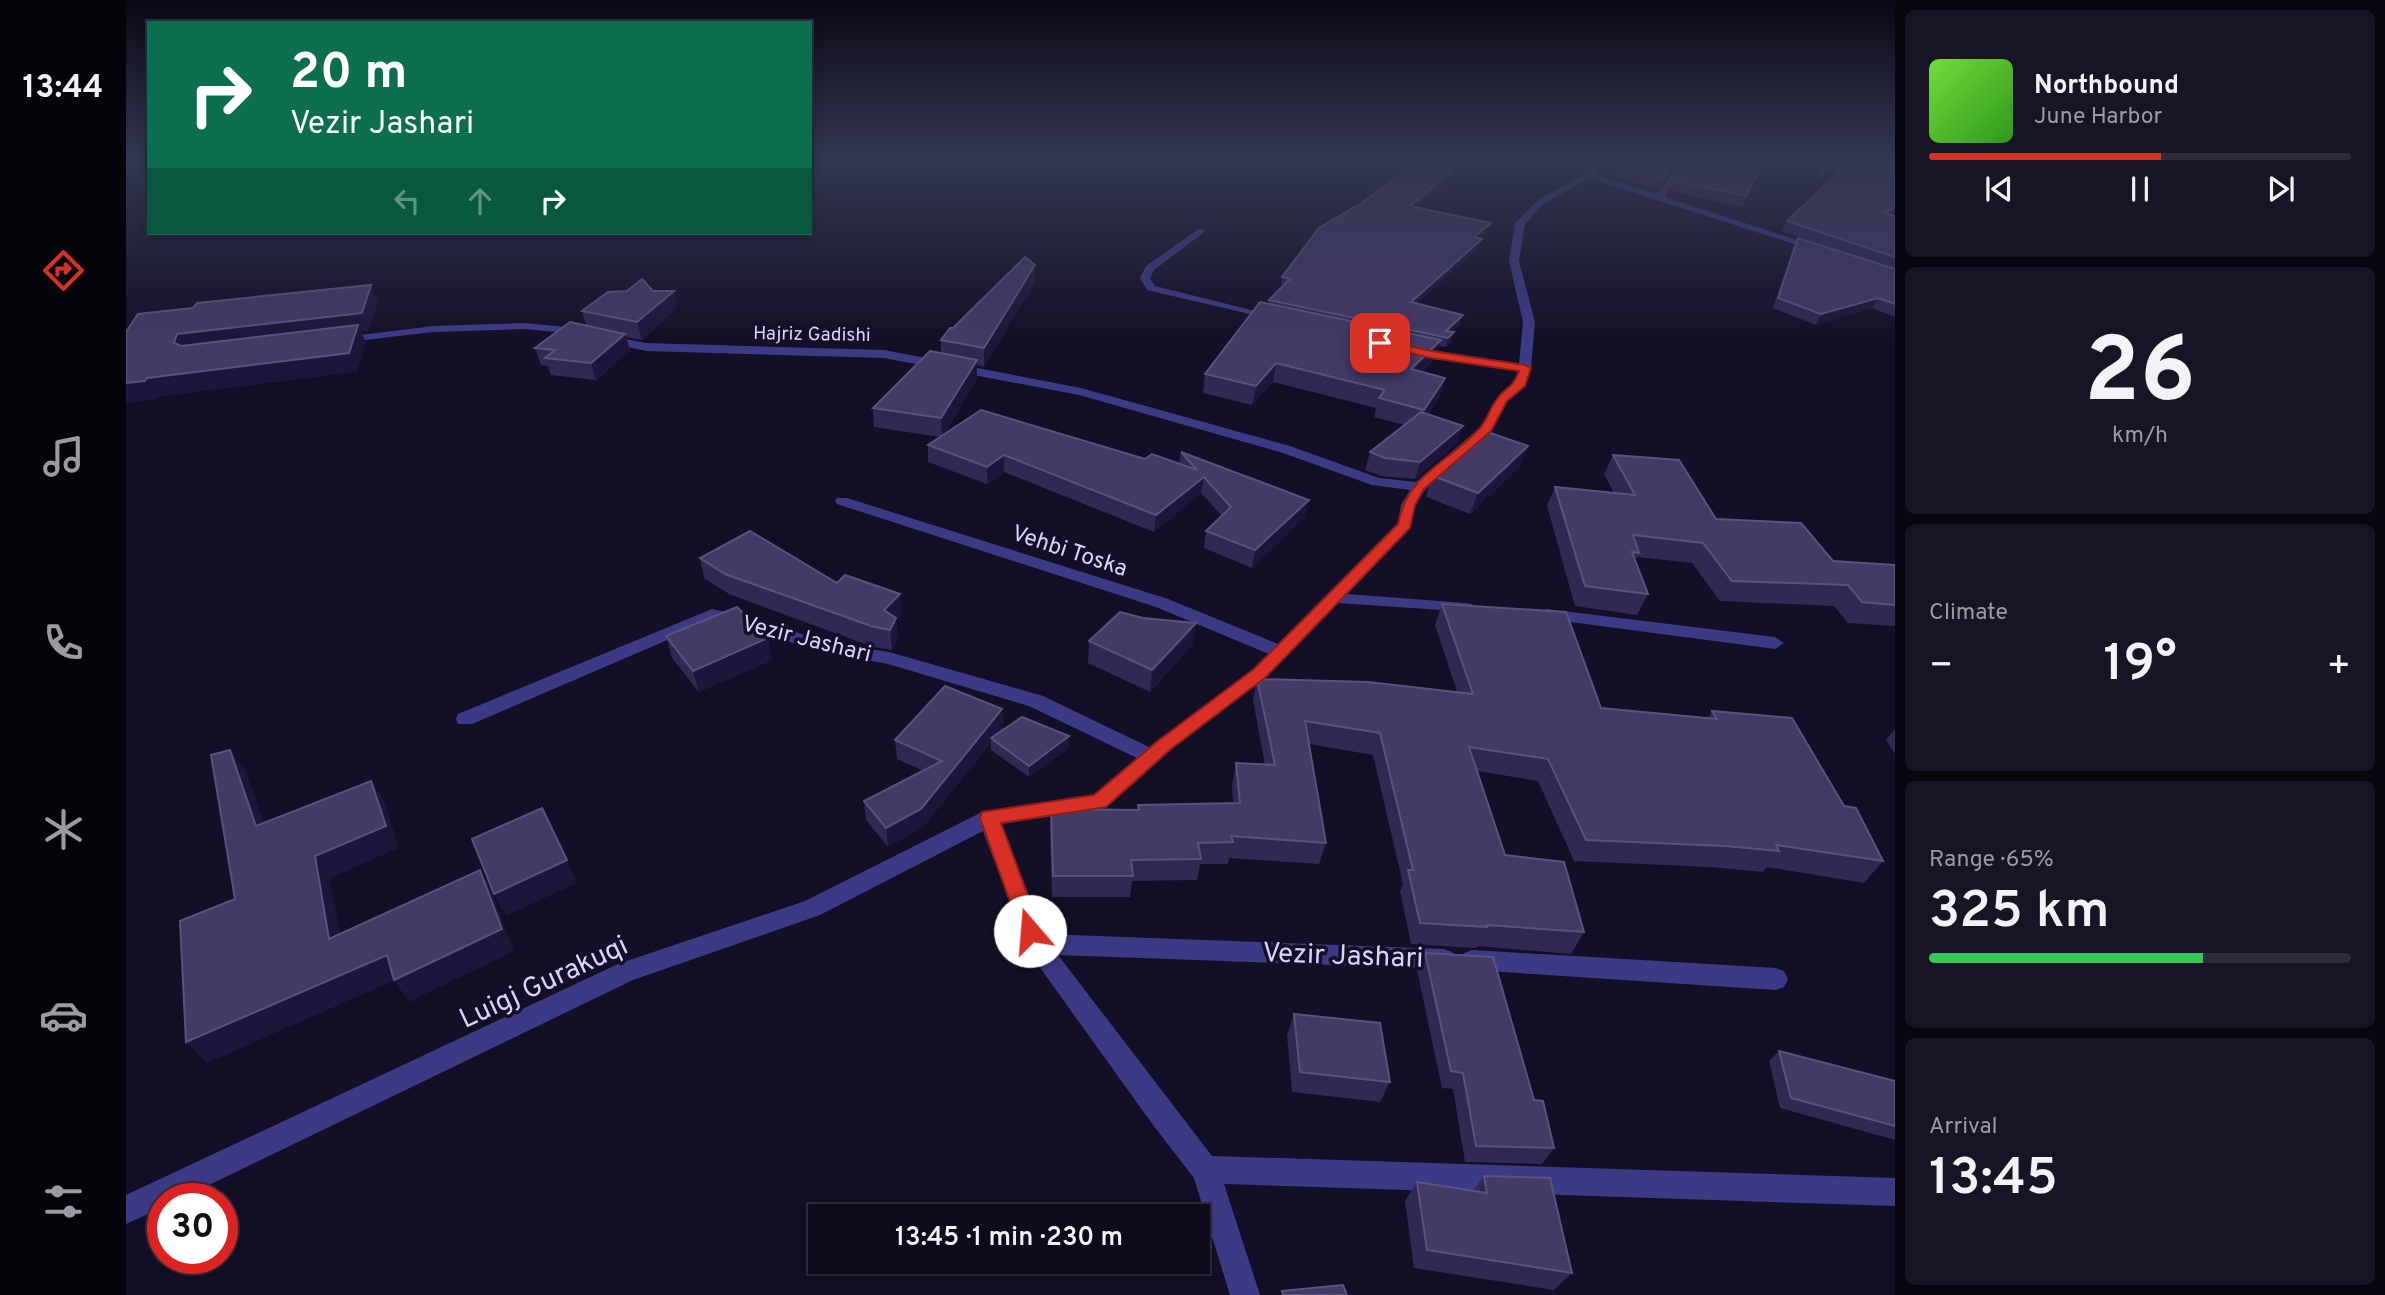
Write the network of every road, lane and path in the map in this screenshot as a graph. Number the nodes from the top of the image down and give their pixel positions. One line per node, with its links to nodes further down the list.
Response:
1 (1524, 219): 8 (street)
2 (1728, 219): 4 (street)
3 (1200, 231): 5 (street)
4 (1830, 253)
5 (1291, 323)
6 (325, 342): 9 (street, Hajriz Gadishi)
7 (1406, 349): 8 (street)
8 (1525, 368): 9 (street)
9 (1419, 487): 11 (street)
10 (842, 501): 15 (street, Vehbi Toska)
11 (1335, 598): 12 (street); 15 (street)
12 (1488, 610)
13 (1530, 613): 14 (street)
14 (1775, 643)
15 (1280, 652): 17 (street)
16 (465, 719): 17 (street, Vezir Jashari)
17 (1151, 756): 18 (street)
18 (989, 818): 19 (street); 23 (street, Luigj Gurakuqi)
19 (1036, 944): 20 (street, Vezir Jashari); 21 (street)
20 (1776, 979)
21 (1205, 1170): 22 (street); 24 (street)
22 (1895, 1192)
23 (126, 1210)
24 (1245, 1295)

